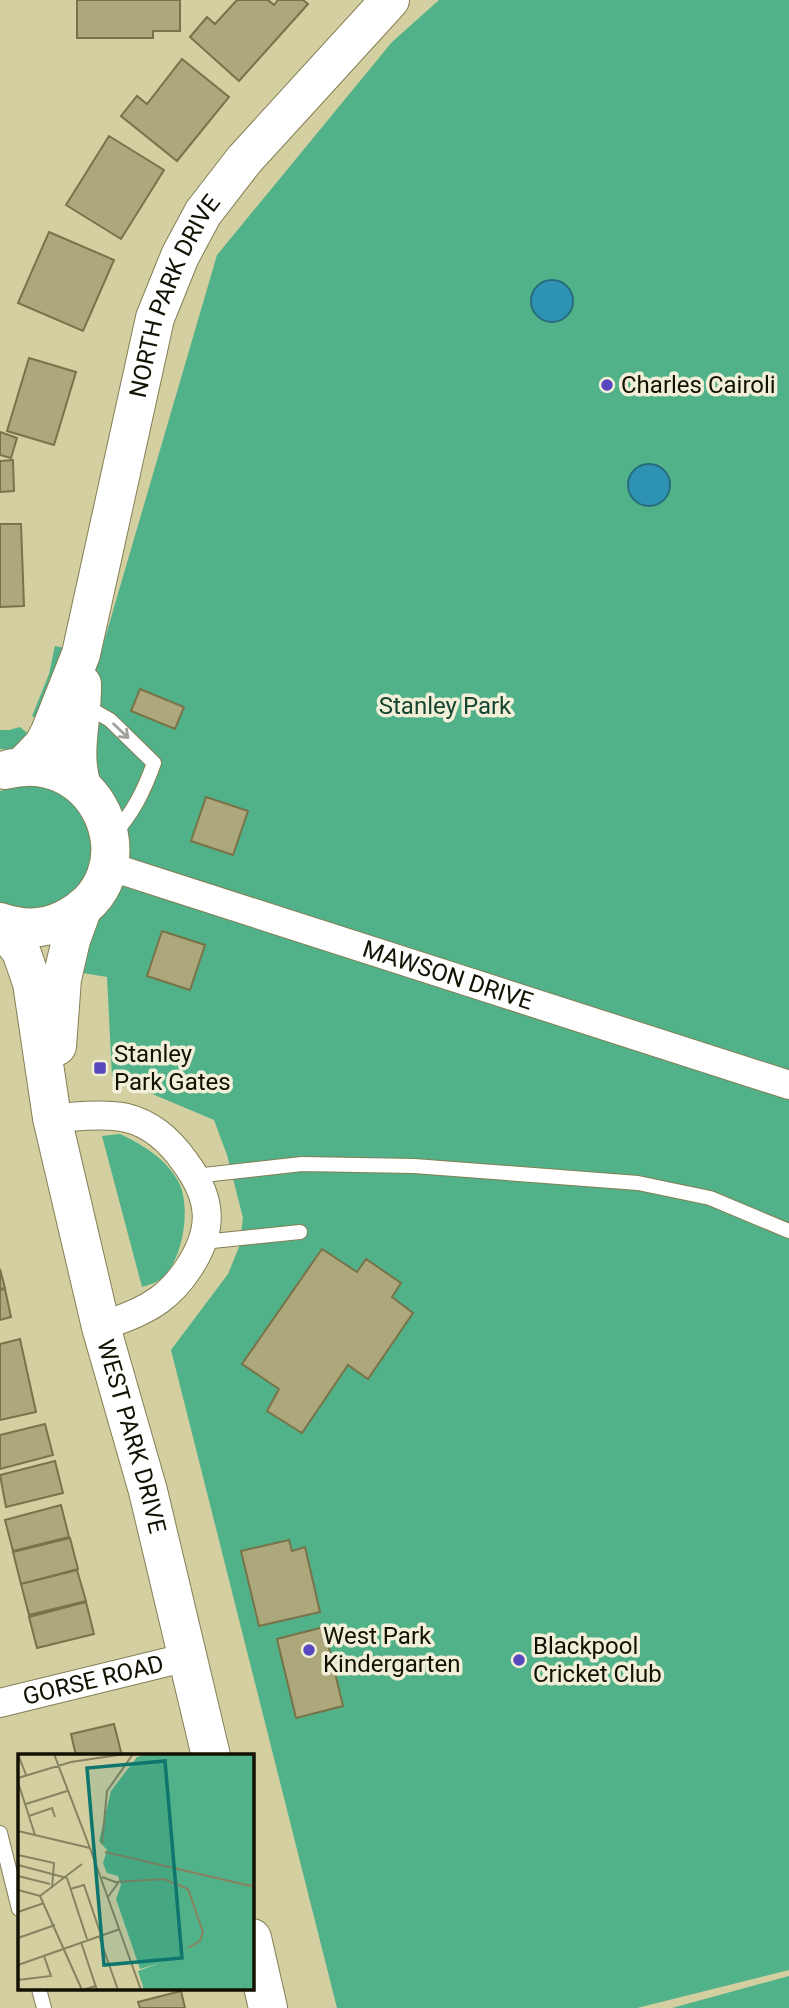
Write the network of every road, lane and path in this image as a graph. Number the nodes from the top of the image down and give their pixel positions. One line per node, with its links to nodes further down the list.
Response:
1 (390, 0): 2 (street, NORTH PARK DRIVE)
2 (73, 701): 3 (street, NORTH PARK DRIVE); 4 (street, NORTH PARK DRIVE); 5 (lane, one-way to 5)
3 (6, 770): 4 (street)
4 (82, 786): 5 (street)
5 (109, 852): 6 (street); 8 (street, MAWSON DRIVE)
6 (83, 907): 7 (street); 9 (street, WEST PARK DRIVE)
7 (0, 923): 9 (street, WEST PARK DRIVE)
8 (789, 1085)
9 (52, 1118): 10 (street); 14 (street, WEST PARK DRIVE)
10 (195, 1176): 11 (lane); 13 (street)
11 (789, 1231)
12 (300, 1232): 13 (lane)
13 (203, 1242): 14 (street)
14 (101, 1327): 15 (street, WEST PARK DRIVE)
15 (188, 1657): 16 (street, GORSE ROAD); 17 (street, WEST PARK DRIVE)
16 (0, 1703)
17 (211, 1754)
18 (0, 1833): 19 (lane)
19 (18, 1905)
20 (254, 1947): 23 (street)
21 (39, 1990): 22 (lane)
22 (44, 2008)
23 (268, 2008)

